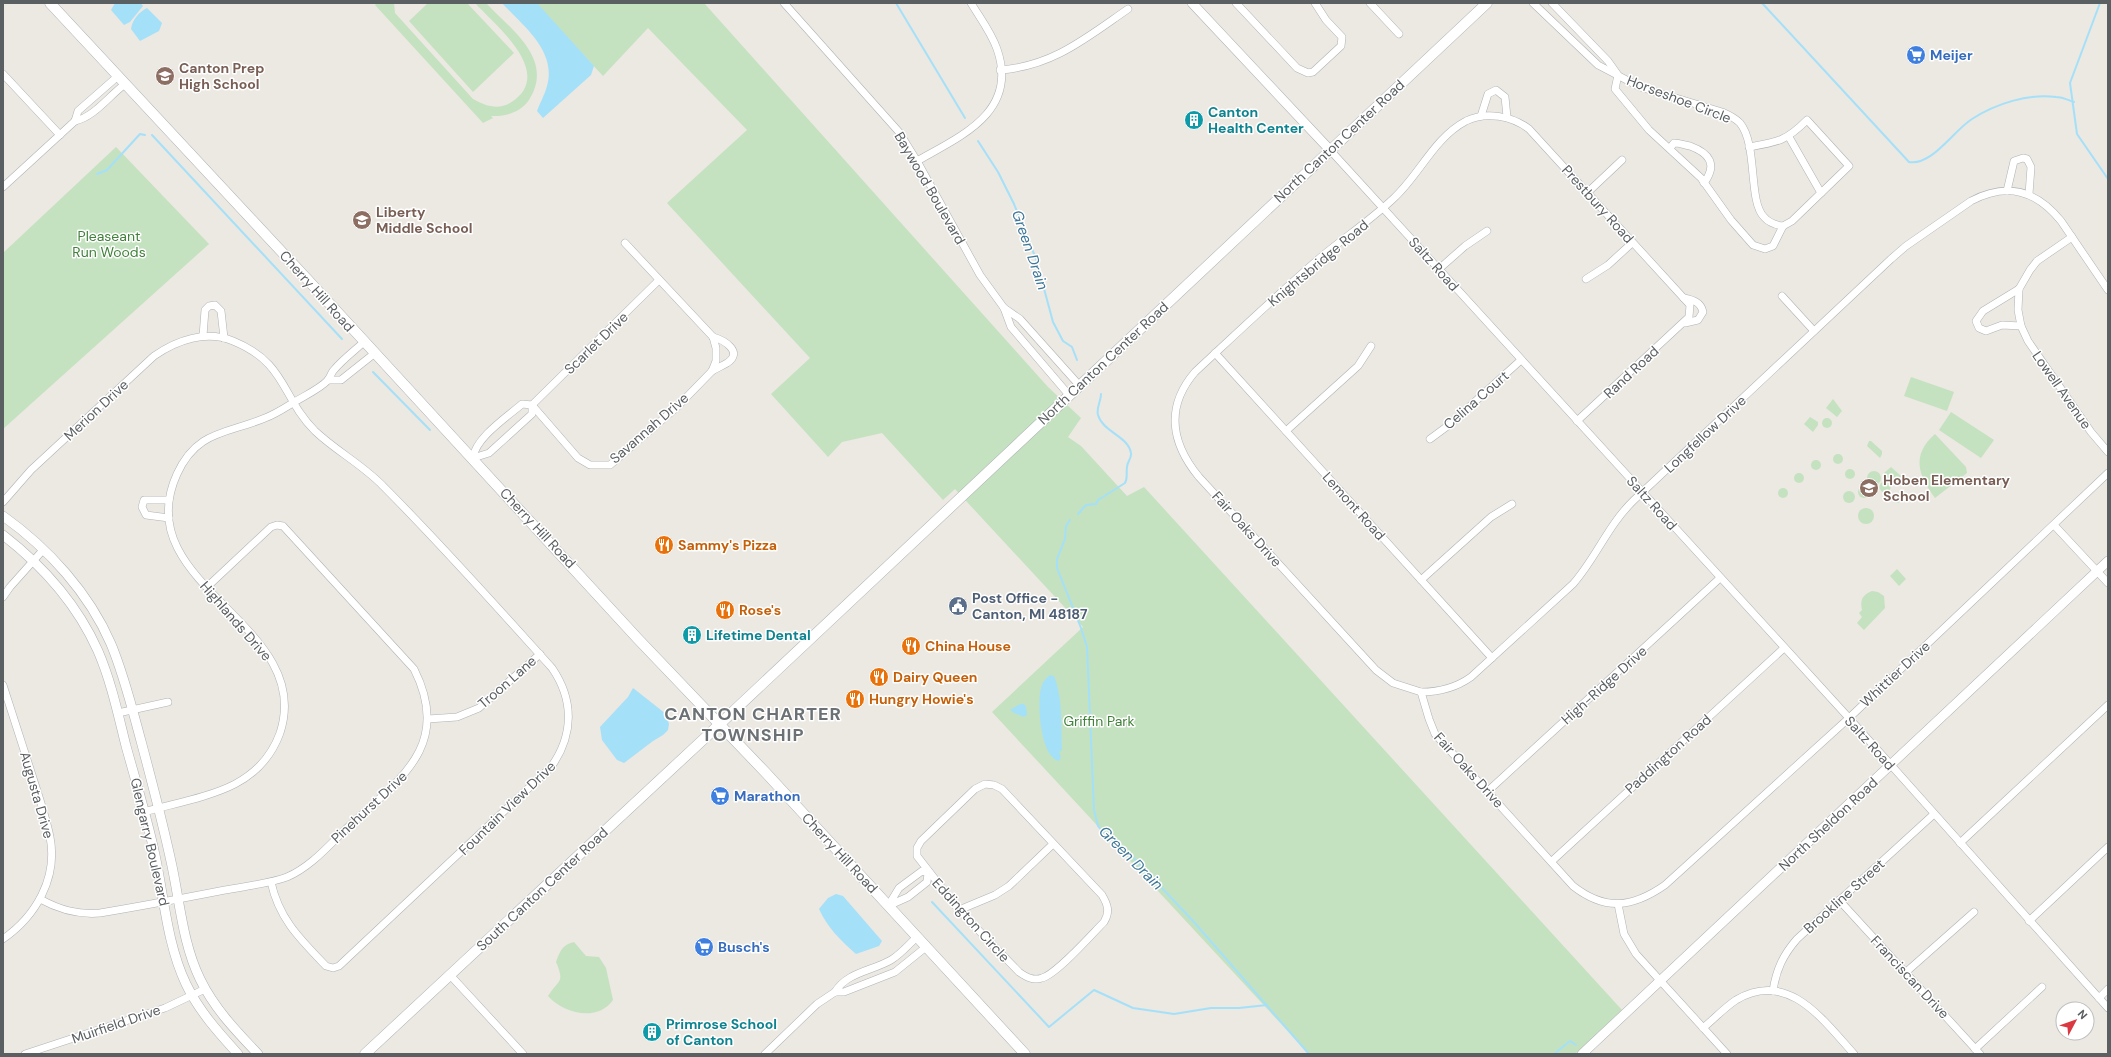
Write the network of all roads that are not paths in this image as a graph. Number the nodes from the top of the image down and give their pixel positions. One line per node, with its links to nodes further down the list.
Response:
1 (50, 3): 18 (main road, Cherry Hill Road)
2 (784, 3): 27 (street, Baywood Boulevard)
3 (971, 3): 15 (street)
4 (1192, 3): 25 (street, Saltz Road)
5 (1236, 3): 6 (street)
6 (1315, 3)
7 (1370, 3): 12 (street)
8 (1487, 3): 25 (main road, North Canton Center Road)
9 (1552, 3): 13 (street, Horseshoe Circle)
10 (1535, 4): 14 (street, Horseshoe Circle)
11 (1128, 9): 15 (street)
12 (1399, 34)
13 (1588, 40): 14 (street); 17 (street, Horseshoe Circle)
14 (1579, 48): 17 (street, Horseshoe Circle)
15 (1000, 70): 27 (street)
16 (3, 74): 21 (street)
17 (1618, 75): 23 (street, Horseshoe Circle); 24 (street, Horseshoe Circle)
18 (121, 80): 21 (street); 56 (main road, Cherry Hill Road)
19 (1480, 116): 20 (street, Prestbury Road); 20 (street); 34 (street, Knightsbridge Road)
20 (1507, 116): 31 (street, Prestbury Road)
21 (60, 135): 29 (street)
22 (1789, 137): 23 (street); 32 (street); 32 (street)
23 (1749, 147): 35 (street, Horseshoe Circle)
24 (1670, 148): 28 (street, Horseshoe Circle); 28 (street)
25 (1330, 150): 34 (street, Saltz Road); 63 (main road, North Canton Center Road)
26 (1622, 160): 31 (street)
27 (917, 161): 47 (street, Baywood Boulevard)
28 (1704, 183): 35 (street, Horseshoe Circle)
29 (3, 187)
30 (2007, 191): 33 (street, Longfellow Drive); 33 (street); 52 (street, Longfellow Drive)
31 (1587, 192): 39 (street, Prestbury Road)
32 (1821, 193): 35 (street)
33 (2029, 194): 37 (street)
34 (1383, 207): 40 (street, Saltz Road); 58 (street, Knightsbridge Road)
35 (1783, 226)
36 (1487, 231): 40 (street)
37 (2072, 237): 43 (street, Lowell Avenue); 44 (street)
38 (625, 243): 42 (street, Savannah Drive)
39 (1632, 243): 41 (street); 46 (street, Prestbury Road)
40 (1439, 269): 60 (street, Saltz Road)
41 (1586, 279)
42 (660, 280): 54 (street, Savannah Drive); 66 (street, Scarlet Drive)
43 (2019, 289): 51 (street, Lowell Avenue); 51 (street, Lowell Avenue)
44 (2108, 290)
45 (1782, 296): 52 (street)
46 (1684, 298): 48 (street, Prestbury Road); 49 (street, Prestbury Road)
47 (1004, 308): 63 (street, Baywood Boulevard); 64 (street, Baywood Boulevard)
48 (1691, 311): 50 (street, Rand Road)
49 (1703, 312): 50 (street, Rand Road)
50 (1684, 323): 68 (street, Rand Road)
51 (2021, 326): 73 (street, Lowell Avenue)
52 (1814, 331): 76 (street, Longfellow Drive)
53 (203, 336): 55 (street, Merion Drive); 55 (street); 78 (street, Merion Drive)
54 (713, 337): 61 (street); 61 (street, Savannah Drive)
55 (224, 338): 65 (street, Merion Drive)
56 (364, 342): 59 (main road, Cherry Hill Road); 62 (street, Highlands Drive)
57 (1371, 346): 71 (street)
58 (1215, 353): 69 (street, Knightsbridge Road); 71 (street, Lemont Road)
59 (375, 354): 62 (street, Highlands Drive); 74 (main road, Cherry Hill Road)
60 (1521, 360): 68 (street, Saltz Road); 72 (street, Celina Court)
61 (712, 371): 66 (street, Savannah Drive)
62 (328, 380): 65 (street, Highlands Drive)
63 (1079, 385): 64 (main road, North Canton Center Road)
64 (1069, 395): 106 (main road, North Canton Center Road)
65 (295, 402): 77 (street, Highlands Drive); 96 (street, Fountain View Drive)
66 (532, 405): 67 (street, Scarlet Drive); 70 (street, Scarlet Drive)
67 (510, 414): 70 (street); 74 (street, Scarlet Drive)
68 (1577, 421): 76 (street, Saltz Road)
69 (1175, 424): 99 (street, Fair Oaks Drive)
70 (519, 425): 74 (street, Scarlet Drive)
71 (1286, 431): 89 (street, Lemont Road)
72 (1430, 439)
73 (2108, 452)
74 (473, 458): 106 (main road, Cherry Hill Road)
75 (2108, 474): 82 (street, Whittier Drive)
76 (1642, 492): 88 (street, Saltz Road); 97 (street, Longfellow Drive)
77 (169, 500): 81 (street, Highlands Drive); 81 (street)
78 (3, 502)
79 (1512, 504): 89 (street)
80 (3, 516): 84 (street, Glengarry Boulevard)
81 (169, 518): 91 (street, Highlands Drive)
82 (2054, 525): 87 (street); 104 (street, Whittier Drive)
83 (3, 535): 85 (street, Glengarry Boulevard)
84 (43, 550): 85 (street); 93 (street, Glengarry Boulevard)
85 (33, 561): 92 (street); 94 (street, Glengarry Boulevard)
86 (2108, 561): 87 (street, North Sheldon Road)
87 (2098, 571): 90 (street); 107 (street, North Sheldon Road)
88 (1720, 578): 95 (street, Saltz Road); 108 (street, High-Ridge Drive)
89 (1421, 580): 97 (street, Lemont Road)
90 (2108, 583)
91 (207, 587): 105 (street, Pinehurst Drive); 109 (street, Highlands Drive)
92 (3, 597)
93 (103, 628): 94 (street); 102 (street, Glengarry Boulevard)
94 (90, 634): 103 (street, Glengarry Boulevard)
95 (1784, 648): 104 (street, Saltz Road); 115 (street, Paddington Road)
96 (540, 654): 105 (street, Troon Lane); 117 (street, Fountain View Drive)
97 (1492, 658): 99 (street, Longfellow Drive)
98 (3, 685): 118 (street, Augusta Drive)
99 (1421, 692): 108 (street, Fair Oaks Drive)
100 (168, 702): 102 (street)
101 (2108, 704): 112 (street)
102 (132, 709): 103 (street); 109 (street, Glengarry Boulevard)
103 (118, 713): 110 (street, Glengarry Boulevard)
104 (1849, 718): 107 (street, Saltz Road); 122 (street, Whittier Drive)
105 (428, 719): 117 (street, Pinehurst Drive)
106 (720, 724): 123 (main road, Cherry Hill Road); 131 (main road, South Canton Center Road)
107 (1890, 765): 111 (street, Saltz Road); 132 (street, North Sheldon Road)
108 (1488, 791): 115 (street, Fair Oaks Drive)
109 (159, 808): 110 (street, Highlands Drive); 119 (street, Glengarry Boulevard)
110 (144, 812): 121 (street, Glengarry Boulevard)
111 (1934, 814): 112 (street, Saltz Road); 120 (street, Brookline Street)
112 (1960, 843): 126 (street, Saltz Road)
113 (1053, 844): 116 (street, Eddington Circle); 124 (street); 124 (street, Eddington Circle)
114 (2108, 847): 126 (street)
115 (1552, 861): 122 (street, Fair Oaks Drive)
116 (928, 872): 123 (street); 123 (street); 124 (street, Eddington Circle)
117 (271, 882): 119 (street, Pinehurst Drive)
118 (40, 899): 121 (street, Pinehurst Drive); 128 (street, Augusta Drive)
119 (178, 899): 121 (street, Pinehurst Drive); 134 (street, Glengarry Boulevard)
120 (1839, 900): 130 (street, Franciscan Drive); 136 (street, Brookline Street)
121 (164, 902): 138 (street, Glengarry Boulevard)
122 (1618, 904): 132 (street)
123 (888, 906): 127 (main road, Cherry Hill Road)
124 (959, 910)
125 (1974, 912): 130 (street)
126 (2029, 921): 139 (street, Saltz Road)
127 (917, 936): 129 (main road, Cherry Hill Road); 137 (street)
128 (3, 939)
129 (926, 947): 137 (street); 151 (main road, Cherry Hill Road)
130 (1905, 973): 144 (street, Franciscan Drive)
131 (450, 975): 148 (main road, South Canton Center Road); 149 (street)
132 (1660, 981): 141 (street); 152 (street, North Sheldon Road)
133 (2042, 987): 144 (street)
134 (205, 989): 138 (street, Muirfield Drive); 142 (street, Glengarry Boulevard)
135 (2108, 990): 139 (street)
136 (1773, 991): 141 (street); 154 (street)
137 (835, 992): 150 (street)
138 (192, 996): 143 (street, Glengarry Boulevard); 145 (street, Muirfield Drive)
139 (2099, 998): 140 (street, Saltz Road)
140 (2108, 1008)
141 (1703, 1028): 153 (street)
142 (237, 1031): 143 (street); 147 (street, Glengarry Boulevard)
143 (226, 1042): 146 (street, Glengarry Boulevard)
144 (1978, 1051)
145 (25, 1054)
146 (238, 1054)
147 (258, 1054)
148 (365, 1054)
149 (523, 1054)
150 (765, 1054)
151 (1026, 1054)
152 (1582, 1054)
153 (1727, 1054)
154 (1854, 1054)

